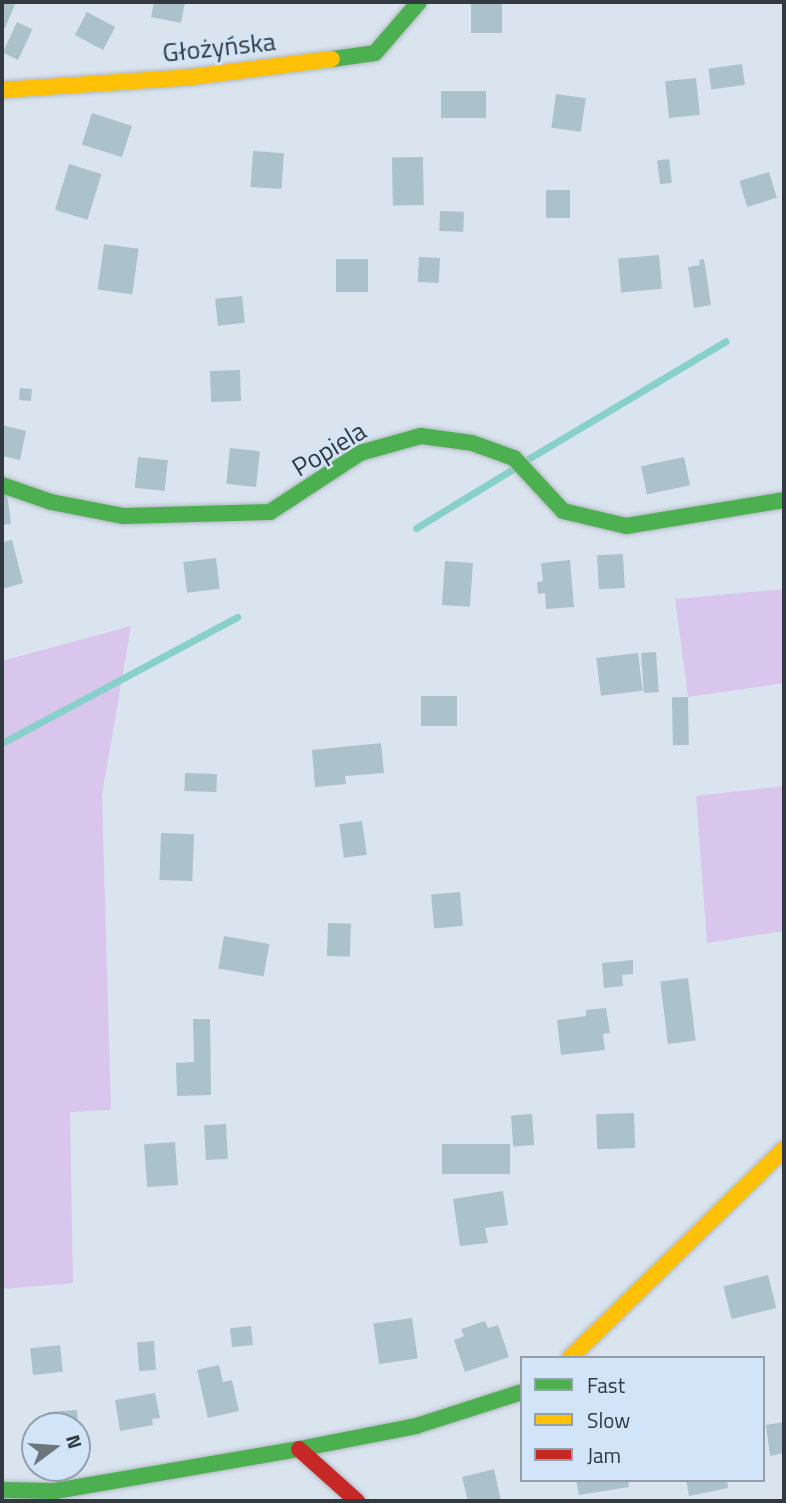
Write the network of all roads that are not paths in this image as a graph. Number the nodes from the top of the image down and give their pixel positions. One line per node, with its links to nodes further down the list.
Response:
1 (419, 2): 2 (street, Głożyńska)
2 (2, 90)
3 (2, 485): 4 (street, Popiela)
4 (784, 500)
5 (784, 1149): 6 (street)
6 (572, 1356)
7 (520, 1393): 8 (street)
8 (299, 1449): 9 (street); 10 (street)
9 (2, 1490)
10 (357, 1501)

